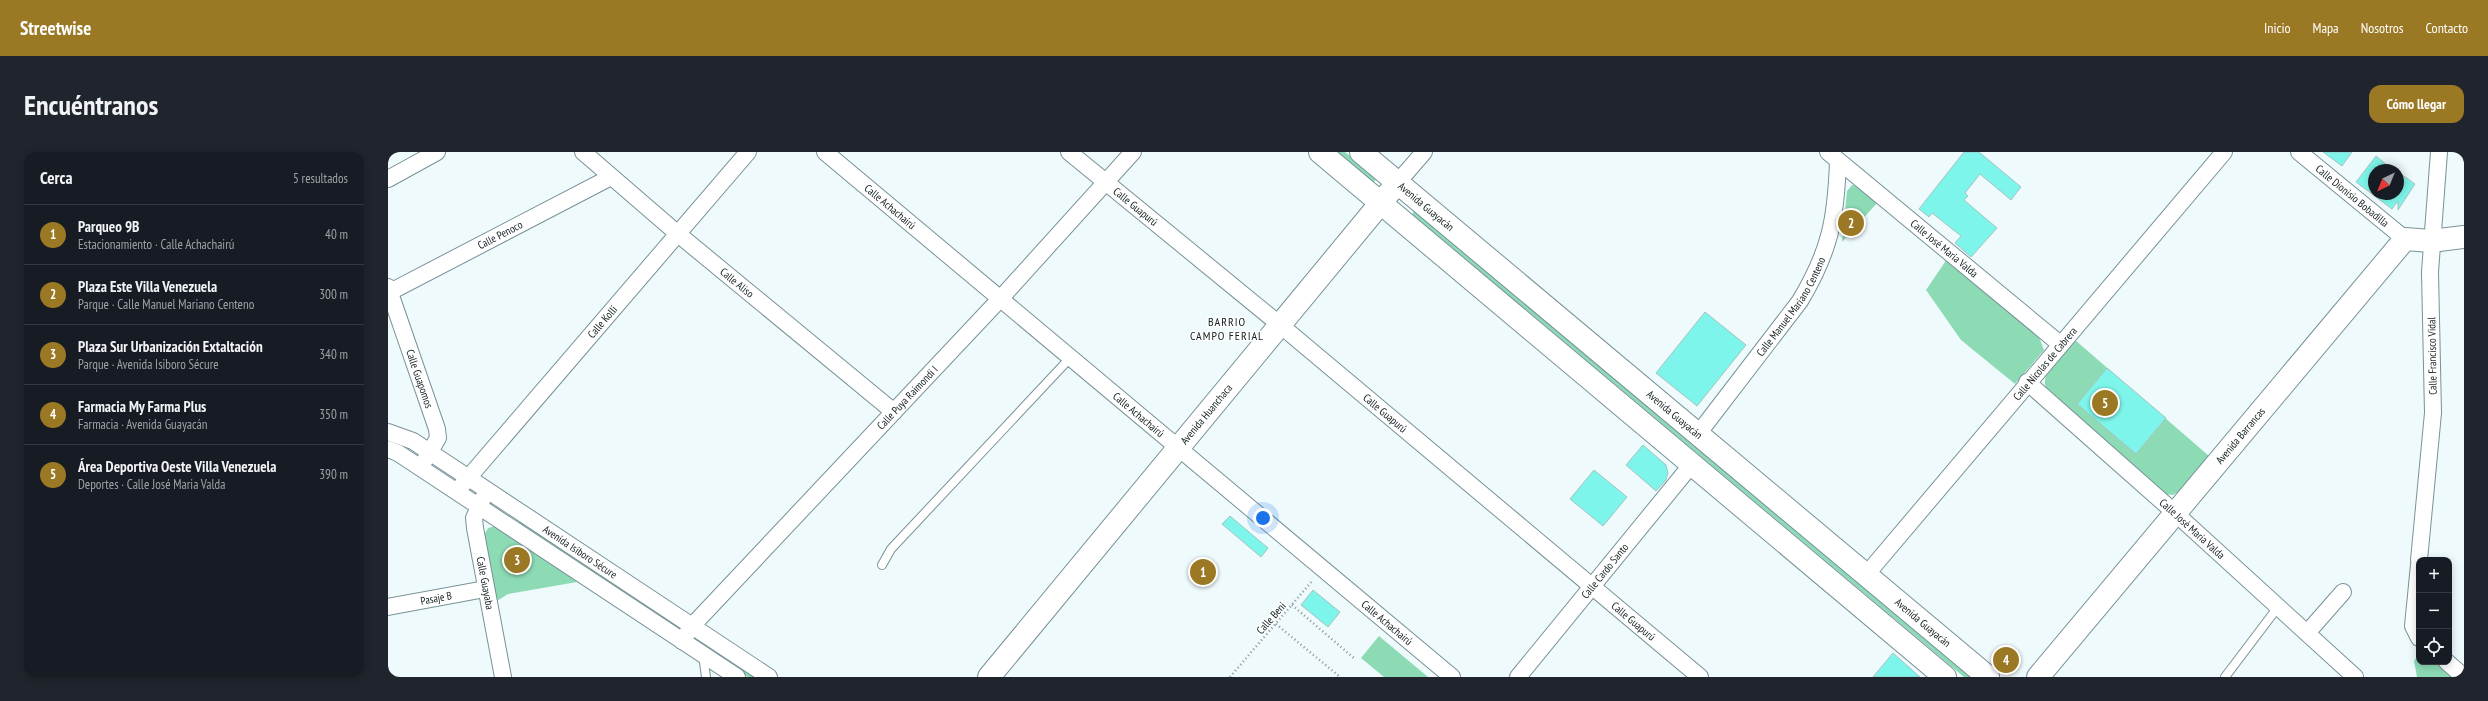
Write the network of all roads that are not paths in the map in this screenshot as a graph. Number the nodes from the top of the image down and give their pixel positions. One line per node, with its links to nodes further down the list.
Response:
1 (437, 152): 15 (street)
2 (583, 152): 14 (street, Calle Aliso)
3 (748, 152): 19 (street, Calle Kolli)
4 (825, 152): 24 (street, Calle Achachairú)
5 (1069, 152): 16 (street, Calle Guapurú)
6 (1133, 152): 16 (street, Calle Puya Raimondi I)
7 (1320, 152): 18 (main road)
8 (1361, 152): 17 (main road, Avenida Guayacán)
9 (1424, 152): 17 (street, Avenida Huanchaca)
10 (2224, 152): 26 (street, Calle Nicolas de Cabrera)
11 (2299, 152): 21 (street, Calle Dionisio Bobadilla)
12 (2440, 152): 22 (street, Calle Francisco Vidal)
13 (1833, 156): 26 (street, Calle José Maria Valda); 31 (street, Calle Manuel Mariano Centeno)
14 (611, 177): 19 (street, Calle Aliso); 23 (street, Calle Penoco)
15 (388, 179)
16 (1106, 182): 24 (street, Calle Puya Raimondi I); 25 (street, Calle Guapurú)
17 (1398, 182): 18 (main road, Avenida Huanchaca); 31 (main road, Avenida Guayacán)
18 (1381, 202): 25 (main road, Avenida Huanchaca); 35 (main road)
19 (678, 234): 29 (street, Calle Aliso); 37 (street, Calle Kolli)
20 (2464, 237): 22 (main road)
21 (2405, 239): 22 (main road); 41 (main road, Avenida Barrancas)
22 (2431, 241): 42 (street, Calle Francisco Vidal)
23 (389, 290): 34 (street, Calle Guapomos)
24 (1000, 299): 27 (street, Calle Achachairú); 29 (street, Calle Puya Raimondi I)
25 (1279, 324): 32 (main road, Avenida Huanchaca); 45 (street, Calle Guapurú)
26 (2060, 344): 28 (street, Calle Nicolas de Cabrera)
27 (1071, 357): 32 (street, Calle Achachairú); 43 (lane)
28 (2027, 382): 41 (street, Calle José Maria Valda); 44 (street, Calle Nicolas de Cabrera)
29 (894, 412): 51 (street, Calle Puya Raimondi I)
30 (388, 432): 34 (street, Avenida Isiboro Sécure)
31 (1698, 434): 44 (main road, Avenida Guayacán)
32 (1179, 448): 61 (main road, Avenida Huanchaca); 62 (street, Calle Achachairú)
33 (388, 449): 36 (street, Avenida Isiboro Sécure)
34 (430, 452): 36 (street, Calle Guapomos); 37 (street, Avenida Isiboro Sécure)
35 (1692, 464): 45 (street, Calle Cardo Santo); 65 (main road)
36 (421, 468): 38 (street, Avenida Isiboro Sécure)
37 (468, 478): 38 (street, Calle Kolli); 39 (street, Avenida Isiboro Sécure)
38 (457, 491): 40 (street, Avenida Isiboro Sécure)
39 (487, 491): 40 (street, Calle Guayaba); 51 (street, Avenida Isiboro Sécure)
40 (478, 505): 46 (street, Calle Guayaba); 54 (street, Avenida Isiboro Sécure)
41 (2174, 512): 50 (street, Calle José Maria Valda); 67 (main road, Avenida Barrancas)
42 (2419, 557)
43 (882, 565)
44 (1866, 575): 66 (main road, Avenida Guayacán)
45 (1592, 586): 63 (street, Calle Cardo Santo); 64 (street, Calle Guapurú)
46 (485, 589): 49 (street, Pasaje B); 57 (street, Calle Guayaba)
47 (2343, 592): 53 (street)
48 (2416, 593): 52 (street)
49 (388, 607)
50 (2278, 607): 53 (street, Calle José Maria Valda); 68 (lane)
51 (692, 626): 54 (street, Calle Puya Raimondi I); 60 (street, Avenida Isiboro Sécure)
52 (2416, 632)
53 (2306, 633): 69 (street, Calle José Maria Valda)
54 (682, 641): 55 (street, Avenida Isiboro Sécure)
55 (703, 655): 58 (lane); 59 (street, Avenida Isiboro Sécure)
56 (2450, 665): 70 (street)
57 (504, 677)
58 (706, 677)
59 (737, 677)
60 (769, 677)
61 (989, 677)
62 (1452, 677)
63 (1518, 677)
64 (1700, 677)
65 (1945, 677)
66 (1988, 677)
67 (2038, 677)
68 (2225, 677)
69 (2355, 677)
70 (2464, 677)

